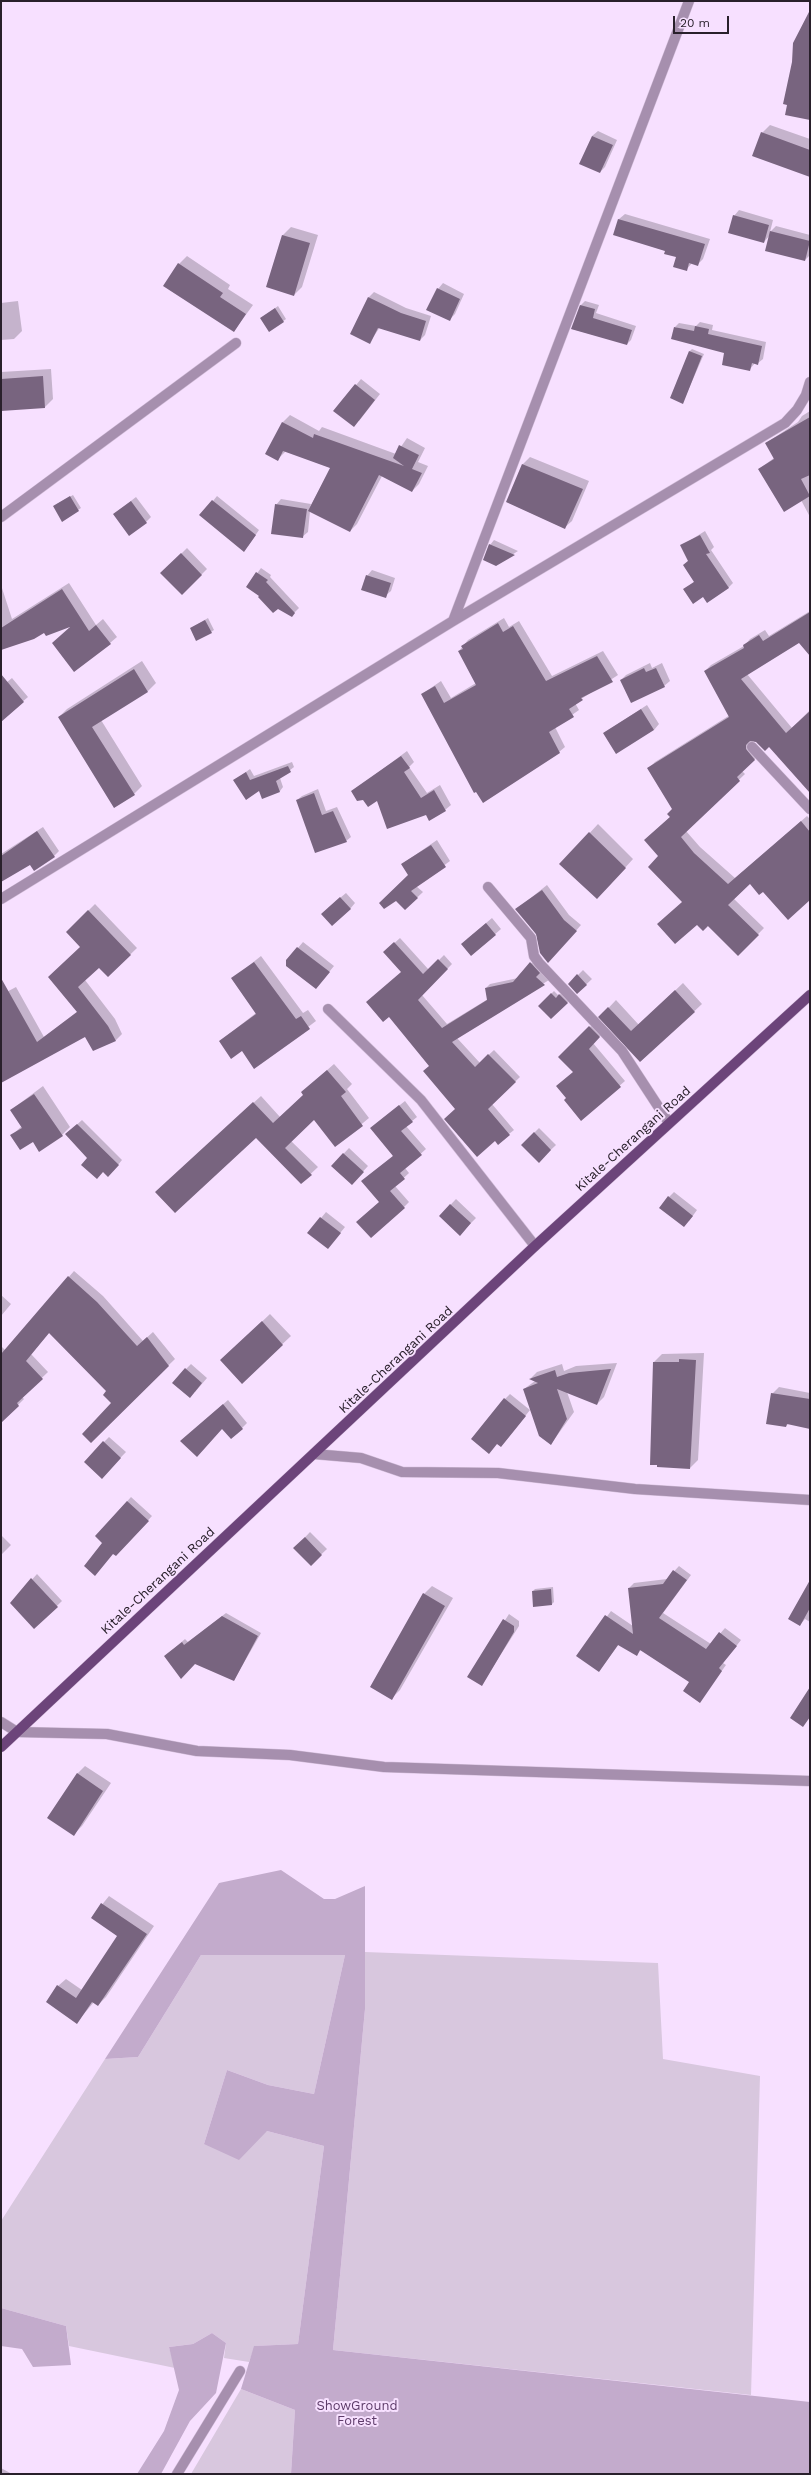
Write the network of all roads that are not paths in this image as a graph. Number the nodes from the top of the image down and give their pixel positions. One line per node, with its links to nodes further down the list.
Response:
1 (689, 1): 5 (street)
2 (236, 343): 4 (street)
3 (810, 382): 5 (street)
4 (1, 517)
5 (453, 621): 9 (street)
6 (752, 747): 7 (street)
7 (810, 809)
8 (488, 887): 12 (street)
9 (1, 899)
10 (810, 995): 12 (main road, Kitale-Cherangani Road)
11 (328, 1009): 13 (street)
12 (669, 1123): 13 (main road, Kitale-Cherangani Road)
13 (535, 1246): 14 (main road, Kitale-Cherangani Road)
14 (314, 1454): 15 (street); 17 (main road, Kitale-Cherangani Road)
15 (810, 1500)
16 (1, 1722): 17 (street)
17 (17, 1732): 18 (main road, Kitale-Cherangani Road); 19 (street)
18 (1, 1747)
19 (810, 1781)
20 (240, 2371): 21 (street)
21 (177, 2474)

